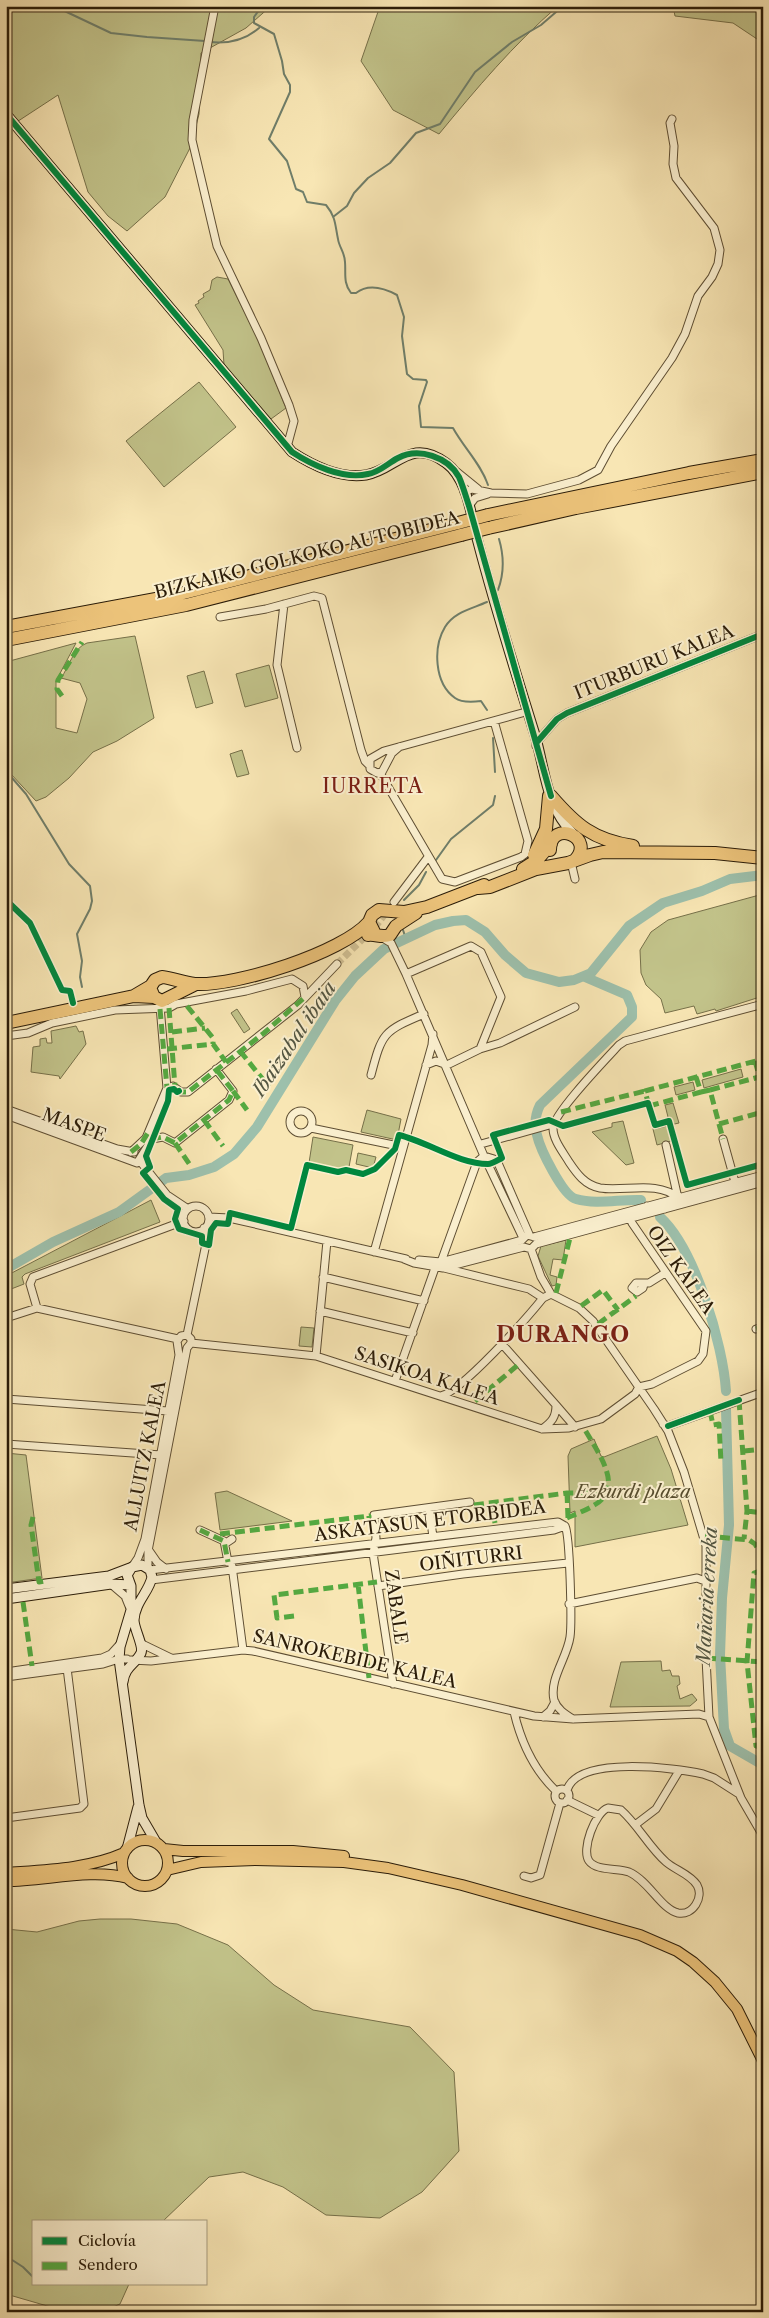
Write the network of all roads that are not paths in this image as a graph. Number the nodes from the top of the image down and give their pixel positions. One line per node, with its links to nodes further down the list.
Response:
1 (215, 6): 4 (street)
2 (6, 114): 4 (street)
3 (672, 119): 8 (street)
4 (287, 447): 6 (street)
5 (763, 460): 11 (highway, BIZKAIKO GOLKOKO AUTOBIDEA)
6 (456, 471): 8 (street); 9 (street)
7 (763, 472): 11 (highway, BIZKAIKO GOLKOKO AUTOBIDEA)
8 (479, 492): 9 (street); 10 (street)
9 (464, 493): 10 (street)
10 (468, 506): 20 (street)
11 (488, 522): 12 (highway, BIZKAIKO GOLKOKO AUTOBIDEA, bridge)
12 (460, 529): 15 (highway, BIZKAIKO GOLKOKO AUTOBIDEA); 17 (highway, BIZKAIKO GOLKOKO AUTOBIDEA)
13 (284, 604): 14 (street); 26 (street); 27 (street)
14 (220, 617)
15 (8, 626)
16 (763, 634): 24 (street, ITURBURU KALEA)
17 (28, 636): 18 (highway, BIZKAIKO GOLKOKO AUTOBIDEA); 19 (highway)
18 (6, 640)
19 (6, 644)
20 (513, 666): 21 (street); 22 (street)
21 (519, 684): 22 (street); 24 (street)
22 (522, 714): 23 (street); 24 (street); 29 (street)
23 (494, 721): 25 (street); 37 (street)
24 (535, 737): 29 (street)
25 (399, 747): 28 (street); 30 (street)
26 (297, 748)
27 (361, 750): 28 (street); 31 (street)
28 (376, 755): 30 (street); 31 (street)
29 (538, 757): 33 (street)
30 (386, 762): 32 (street)
31 (368, 764): 32 (street)
32 (380, 773): 37 (street)
33 (549, 792): 34 (street); 35 (street); 36 (highway); 41 (highway)
34 (576, 837): 35 (highway); 36 (highway); 39 (highway)
35 (551, 842): 39 (highway); 41 (highway)
36 (649, 852): 38 (highway); 39 (highway)
37 (428, 857): 42 (street)
38 (763, 858)
39 (570, 862): 40 (street); 41 (highway)
40 (574, 879)
41 (478, 888): 43 (highway)
42 (392, 907): 43 (highway); 44 (highway); 45 (highway)
43 (427, 907): 45 (highway)
44 (369, 922): 45 (highway); 46 (highway)
45 (387, 934): 46 (highway); 48 (street)
46 (349, 939): 50 (highway)
47 (337, 964): 51 (street)
48 (406, 974): 55 (street); 59 (street)
49 (171, 980): 50 (highway); 52 (highway); 52 (highway)
50 (196, 984): 52 (highway)
51 (305, 997): 52 (street); 62 (street)
52 (162, 999): 56 (highway); 58 (street); 64 (street)
53 (763, 1004): 67 (street)
54 (575, 1007): 59 (street)
55 (424, 1014): 57 (street); 63 (street)
56 (6, 1023)
57 (433, 1033): 60 (street); 61 (street)
58 (6, 1036)
59 (480, 1049): 61 (street)
60 (426, 1065): 61 (street); 72 (street)
61 (447, 1065): 70 (street)
62 (216, 1070): 64 (street); 75 (street)
63 (371, 1075)
64 (167, 1088): 73 (street)
65 (6, 1110): 73 (street, MASPE)
66 (6, 1115): 75 (street, MASPE)
67 (551, 1124): 70 (street); 79 (street)
68 (311, 1128): 72 (street)
69 (723, 1139): 77 (street)
70 (480, 1144): 74 (street)
71 (666, 1145): 79 (street)
72 (403, 1147): 89 (street)
73 (128, 1152): 75 (street, MASPE)
74 (484, 1156): 88 (street); 90 (street)
75 (141, 1160): 81 (street)
76 (763, 1175): 77 (street)
77 (735, 1182): 79 (street)
78 (763, 1182): 82 (street)
79 (678, 1198): 80 (street); 82 (street)
80 (647, 1206): 84 (street); 88 (street)
81 (188, 1209): 83 (street); 85 (street)
82 (665, 1209): 84 (street)
83 (209, 1217): 86 (street); 87 (street)
84 (630, 1218): 88 (street); 91 (street, OIZ KALEA)
85 (184, 1221): 86 (street); 99 (street)
86 (204, 1228): 103 (street)
87 (327, 1241): 89 (street); 93 (street)
88 (528, 1241): 90 (street); 92 (street)
89 (374, 1252): 90 (street)
90 (440, 1266): 95 (street); 98 (street)
91 (665, 1273): 94 (street); 109 (street, OIZ KALEA)
92 (541, 1277): 95 (street); 96 (street)
93 (323, 1278): 98 (street); 100 (street)
94 (644, 1284)
95 (529, 1289): 97 (street)
96 (552, 1294): 97 (street); 109 (street)
97 (543, 1298): 105 (street)
98 (424, 1301): 102 (street)
99 (37, 1308): 101 (street); 104 (street)
100 (320, 1311): 102 (street); 107 (street)
101 (6, 1318)
102 (413, 1333): 108 (street)
103 (187, 1335): 104 (street); 106 (street)
104 (178, 1339): 106 (street)
105 (502, 1344): 110 (street); 115 (street)
106 (186, 1346): 107 (street, SASIKOA KALEA); 116 (street, ALLUITZ KALEA); 130 (street, ALLUITZ KALEA)
107 (316, 1356): 108 (street, SASIKOA KALEA)
108 (395, 1381): 112 (street, SASIKOA KALEA)
109 (640, 1387): 117 (street); 118 (street, SASIKOA KALEA)
110 (453, 1391): 112 (street); 114 (street)
111 (763, 1392): 117 (street)
112 (440, 1396): 114 (street, SASIKOA KALEA)
113 (6, 1399): 116 (street)
114 (457, 1402): 119 (street, SASIKOA KALEA)
115 (556, 1405): 118 (street); 119 (street)
116 (168, 1411): 121 (street, ALLUITZ KALEA)
117 (663, 1424): 138 (street)
118 (575, 1427): 119 (street, SASIKOA KALEA)
119 (542, 1429)
120 (6, 1444): 121 (street)
121 (161, 1455): 134 (street, ALLUITZ KALEA)
122 (470, 1502): 123 (street)
123 (429, 1508): 126 (street); 129 (street, ZABALE)
124 (565, 1526): 126 (street, ASKATASUN ETORBIDEA); 131 (street, ASKATASUN ETORBIDEA); 133 (street)
125 (200, 1530): 128 (street)
126 (433, 1537): 129 (street, ASKATASUN ETORBIDEA)
127 (232, 1538): 128 (street)
128 (226, 1543): 132 (street)
129 (374, 1544): 131 (street, ZABALE); 132 (street, ASKATASUN ETORBIDEA)
130 (148, 1548): 135 (street, ALLUITZ KALEA); 136 (street)
131 (373, 1553): 137 (street, ASKATASUN ETORBIDEA); 142 (street, ZABALE)
132 (230, 1562): 136 (street, ASKATASUN ETORBIDEA); 137 (street)
133 (568, 1563): 142 (street, OIÑITURRI); 145 (street)
134 (131, 1568): 135 (street); 141 (street); 143 (street)
135 (149, 1569): 136 (street, ASKATASUN ETORBIDEA); 139 (street)
136 (166, 1569)
137 (232, 1570): 139 (street, ASKATASUN ETORBIDEA); 148 (street)
138 (705, 1581): 145 (street); 162 (street)
139 (149, 1583): 141 (street); 147 (street)
140 (111, 1584): 141 (street); 144 (street); 146 (street)
141 (130, 1585): 146 (street)
142 (378, 1586): 152 (street, ZABALE)
143 (6, 1589)
144 (6, 1599)
145 (569, 1604): 159 (street)
146 (131, 1610): 149 (street)
147 (139, 1642): 149 (street); 149 (street); 150 (street)
148 (243, 1650): 150 (street, SANROKEBIDE KALEA); 157 (street, SANROKEBIDE KALEA)
149 (126, 1654): 150 (street, SANROKEBIDE KALEA); 151 (street); 154 (street); 156 (street); 156 (street)
150 (171, 1658)
151 (103, 1664): 153 (street); 156 (street)
152 (389, 1665): 157 (street); 158 (street, ZABALE)
153 (67, 1668): 155 (street); 171 (street)
154 (6, 1672)
155 (6, 1677)
156 (122, 1678): 169 (street)
157 (375, 1680): 158 (street, SANROKEBIDE KALEA)
158 (392, 1684): 160 (street, SANROKEBIDE KALEA)
159 (555, 1702): 161 (street); 163 (street)
160 (514, 1712): 161 (street, SANROKEBIDE KALEA); 166 (street)
161 (543, 1717): 163 (street, SANROKEBIDE KALEA)
162 (709, 1717): 163 (street, SANROKEBIDE KALEA); 167 (street)
163 (573, 1719)
164 (679, 1771): 165 (street); 167 (street); 172 (street)
165 (567, 1790): 166 (street); 168 (street)
166 (556, 1791): 168 (street)
167 (739, 1794): 173 (street)
168 (564, 1802): 170 (street); 178 (street)
169 (139, 1805): 174 (street); 175 (street)
170 (598, 1814): 172 (street); 172 (street)
171 (6, 1818)
172 (635, 1825)
173 (763, 1836)
174 (160, 1846): 175 (main road); 176 (main road); 181 (main road)
175 (126, 1851): 177 (main road); 179 (main road)
176 (167, 1870): 179 (main road); 182 (main road)
177 (6, 1873)
178 (524, 1876)
179 (128, 1878): 180 (main road)
180 (6, 1881)
181 (763, 2046)
182 (763, 2061)

